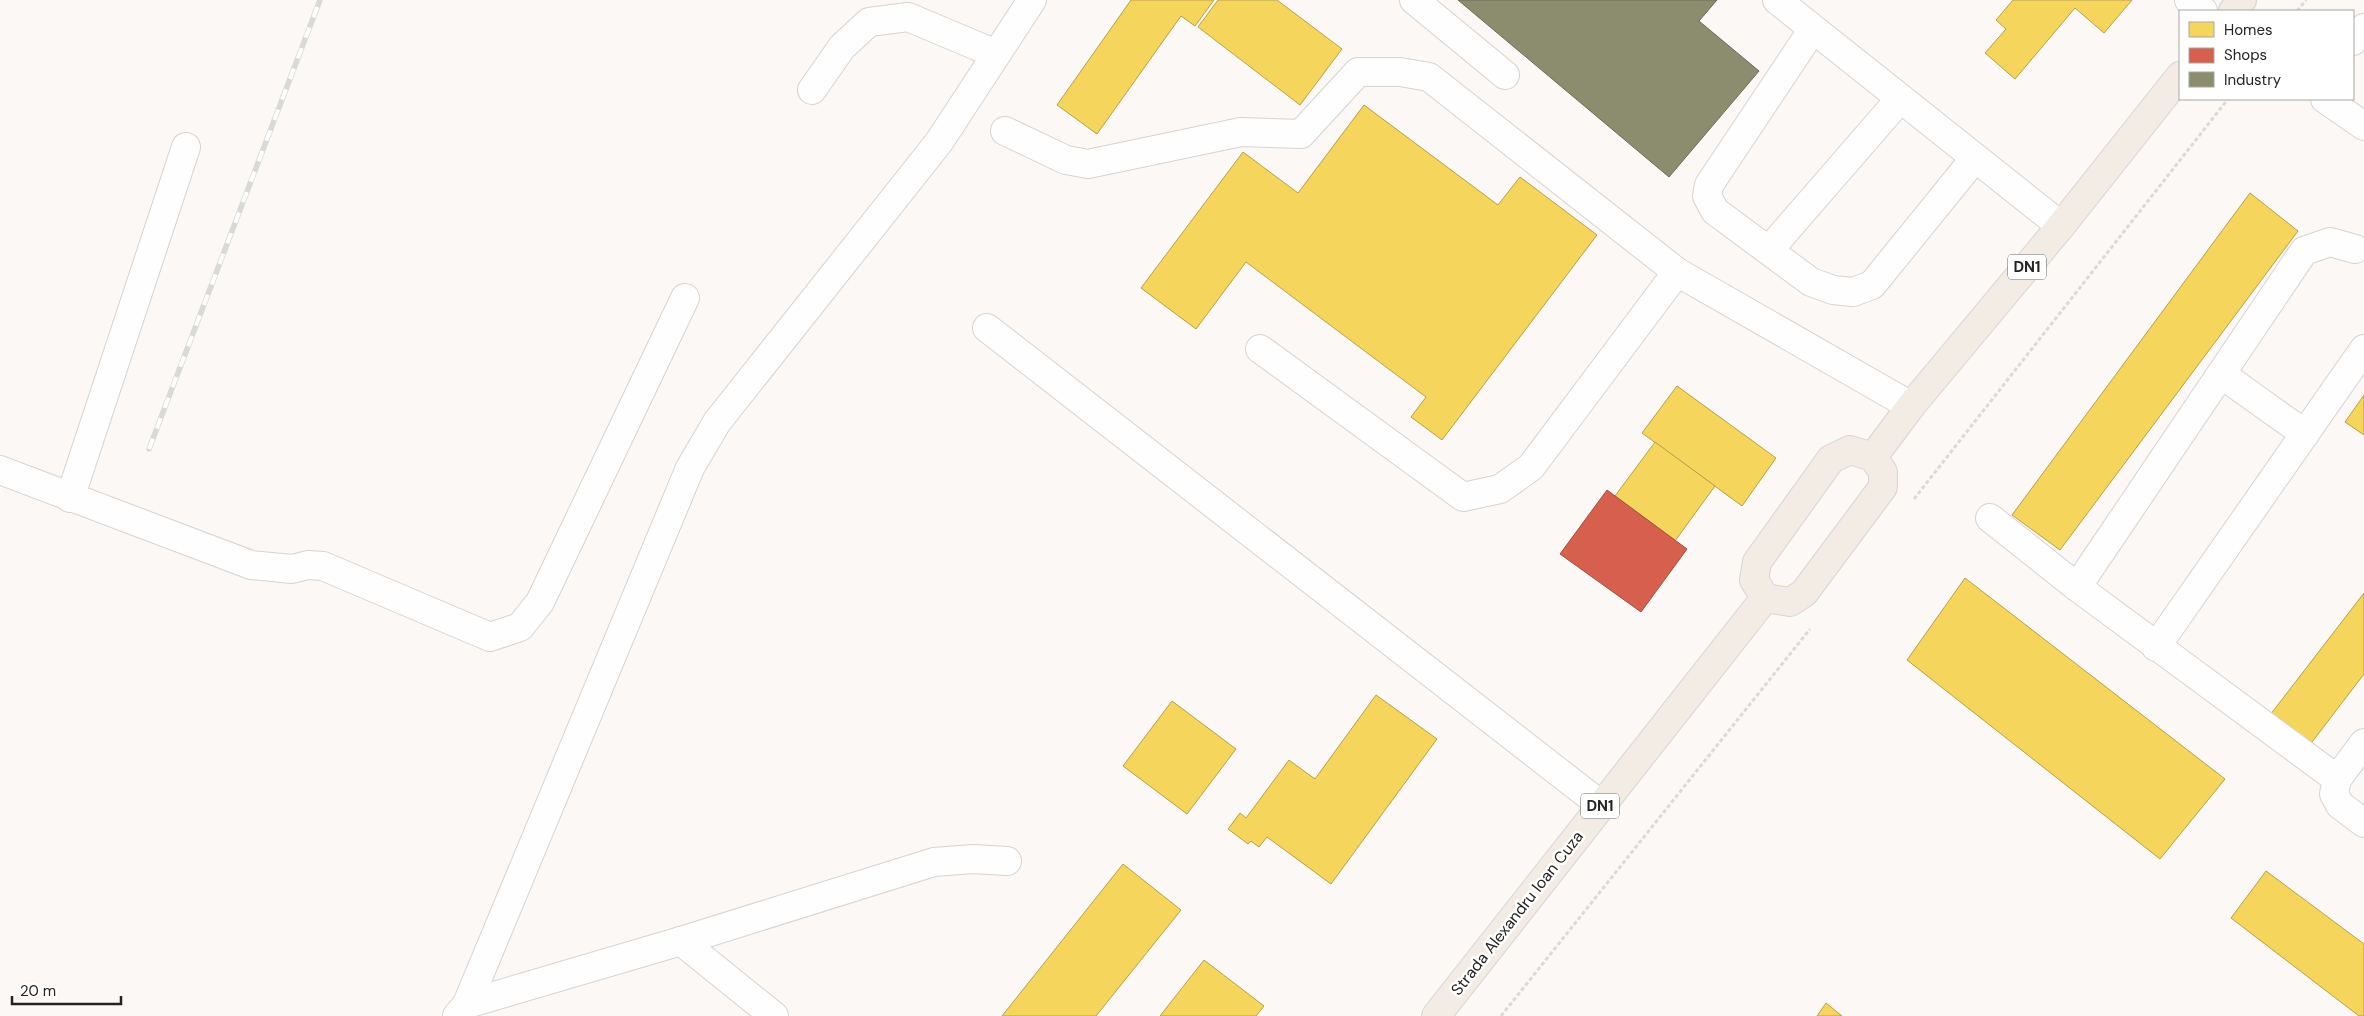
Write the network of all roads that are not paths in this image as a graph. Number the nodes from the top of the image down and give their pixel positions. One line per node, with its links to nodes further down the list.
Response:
1 (1032, 0): 12 (street)
2 (1414, 0): 13 (street)
3 (1777, 0): 10 (street)
4 (2189, 0): 6 (street)
5 (2242, 0): 7 (main road)
6 (2202, 10)
7 (2234, 10)
8 (871, 11): 12 (street); 15 (street)
9 (2364, 28): 11 (street)
10 (1813, 29): 16 (street); 24 (street)
11 (2354, 40)
12 (996, 54): 46 (street)
13 (1505, 75)
14 (2179, 77): 22 (main road, DN1)
15 (812, 90)
16 (1900, 99): 21 (street); 24 (street)
17 (2326, 100): 18 (street)
18 (2364, 126)
19 (1005, 131): 25 (street)
20 (186, 147): 35 (street)
21 (1975, 158): 22 (street); 24 (street)
22 (2061, 226): 31 (main road, DN1)
23 (2361, 247): 30 (street)
24 (1769, 250)
25 (1677, 272): 28 (street); 31 (street)
26 (684, 298): 35 (street)
27 (987, 328): 42 (street)
28 (1260, 349)
29 (2364, 349): 32 (street)
30 (2221, 374): 32 (street); 37 (street)
31 (1911, 406): 33 (main road, DN1)
32 (2305, 434): 39 (street)
33 (1873, 457): 38 (main road); 38 (main road)
34 (0, 470): 35 (street)
35 (70, 498)
36 (1990, 518): 37 (street)
37 (2077, 587): 39 (street)
38 (1766, 598): 42 (main road, Strada Alexandru Ioan Cuza / DN1)
39 (2156, 646): 41 (street)
40 (2364, 743): 41 (street)
41 (2337, 779): 43 (street)
42 (1601, 805): 48 (main road, Strada Alexandru Ioan Cuza / DN1)
43 (2364, 823)
44 (1007, 861): 45 (street)
45 (681, 941): 46 (street); 47 (street)
46 (462, 1010)
47 (774, 1016)
48 (1436, 1016)

